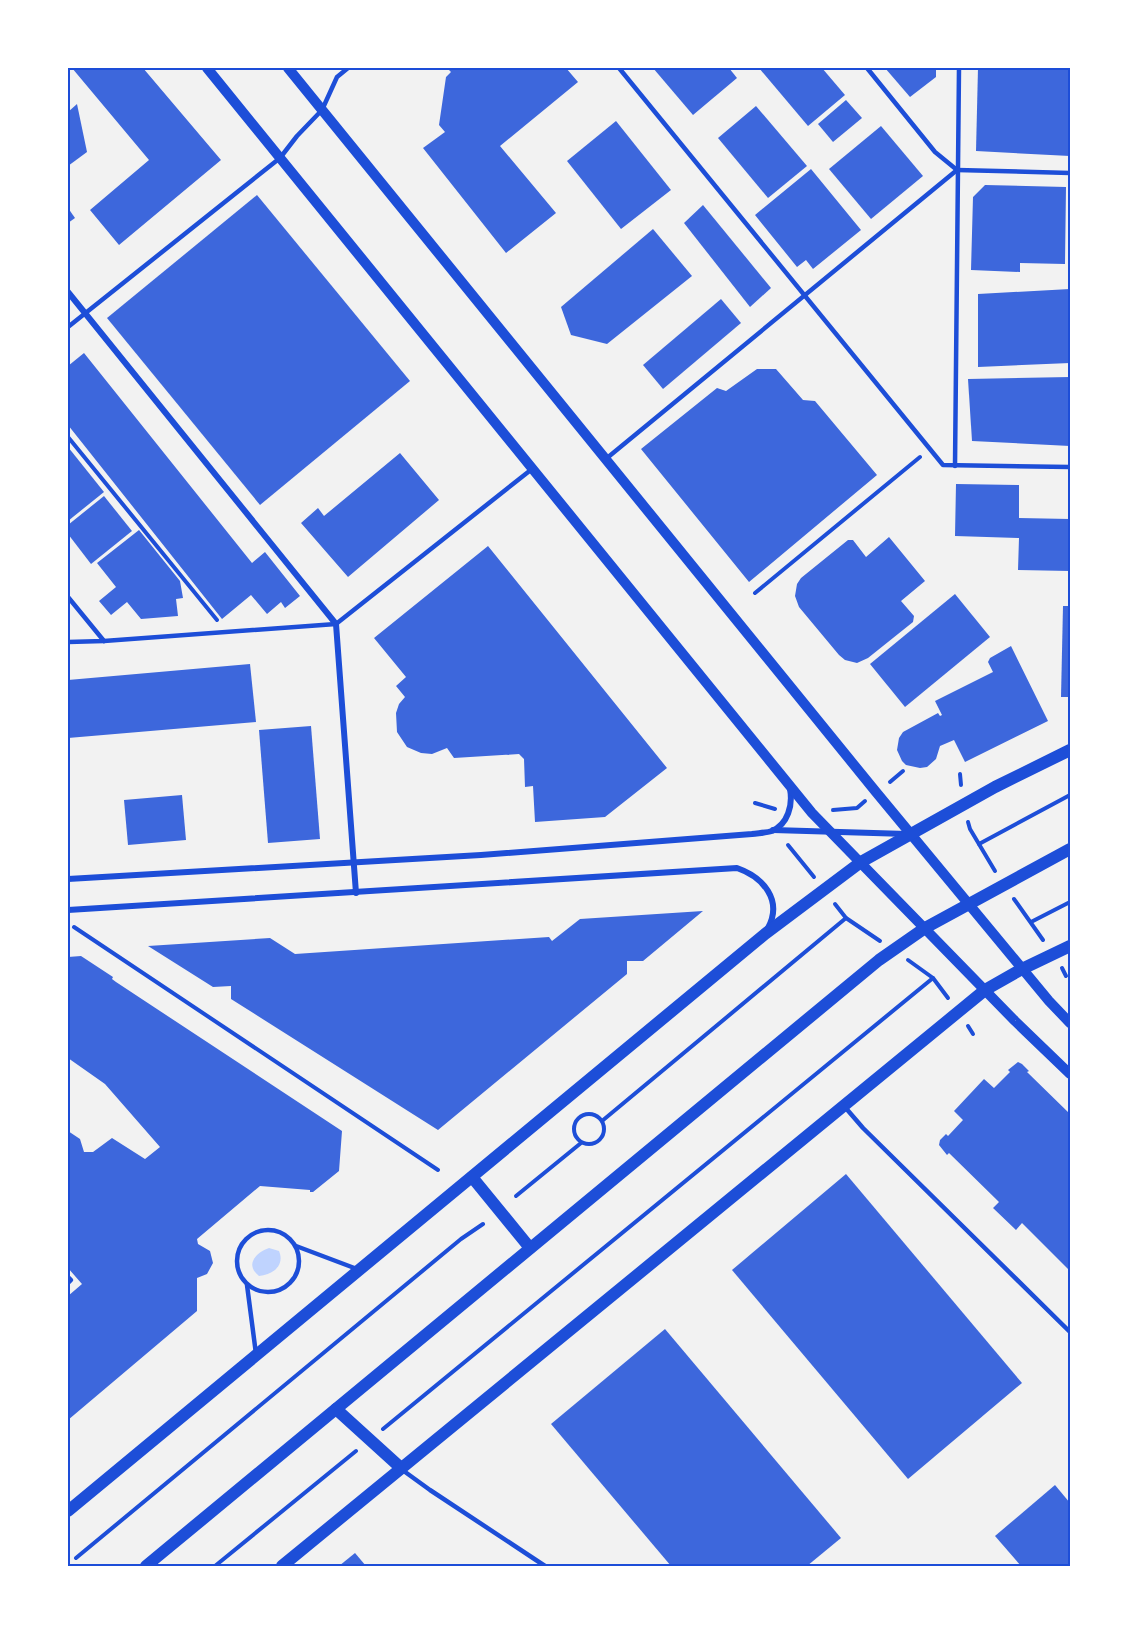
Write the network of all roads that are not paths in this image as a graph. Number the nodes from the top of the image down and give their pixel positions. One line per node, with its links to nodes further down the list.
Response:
1 (207, 68): 8 (street)
2 (288, 68): 7 (street)
3 (348, 68): 7 (lane)
4 (619, 68): 12 (lane)
5 (867, 68): 9 (lane)
6 (959, 68): 9 (lane)
7 (322, 110): 8 (lane); 15 (street)
8 (280, 158): 13 (lane); 18 (street)
9 (957, 170): 10 (lane); 12 (lane); 16 (lane)
10 (1071, 173)
11 (68, 292): 13 (street)
12 (803, 296): 15 (lane); 16 (lane)
13 (85, 313): 14 (lane); 20 (street)
14 (68, 327)
15 (606, 460): 27 (street)
16 (955, 465): 17 (lane)
17 (1071, 467)
18 (533, 468): 20 (lane); 24 (street)
19 (68, 597): 21 (lane)
20 (336, 624): 21 (lane); 29 (street)
21 (104, 641): 22 (lane)
22 (68, 642)
23 (1071, 750): 27 (main road)
24 (778, 771): 25 (street); 26 (street)
25 (773, 830): 26 (street); 29 (street)
26 (830, 831): 27 (street); 30 (street)
27 (911, 834): 30 (main road); 33 (street)
28 (1071, 849): 33 (main road)
29 (353, 862): 31 (street); 32 (street)
30 (861, 862): 35 (street); 36 (main road)
31 (68, 879)
32 (356, 893): 34 (street); 36 (street)
33 (968, 904): 35 (main road); 38 (street)
34 (68, 910)
35 (925, 928): 39 (street); 45 (main road)
36 (765, 934): 43 (main road)
37 (1071, 946): 38 (main road)
38 (1022, 969): 39 (main road); 40 (street)
39 (985, 990): 41 (street); 42 (main road)
40 (1071, 1023)
41 (1071, 1074)
42 (844, 1106): 50 (lane); 53 (main road)
43 (472, 1177): 45 (main road); 46 (main road)
44 (296, 1246): 46 (lane); 49 (lane); 49 (lane)
45 (530, 1248): 52 (main road)
46 (360, 1270): 51 (main road)
47 (68, 1276): 48 (lane)
48 (68, 1283)
49 (247, 1285): 51 (lane)
50 (1071, 1332)
51 (256, 1355): 54 (main road)
52 (336, 1409): 53 (main road); 55 (main road)
53 (400, 1468): 56 (main road); 57 (lane)
54 (70, 1505)
55 (146, 1566)
56 (282, 1566)
57 (545, 1566)

